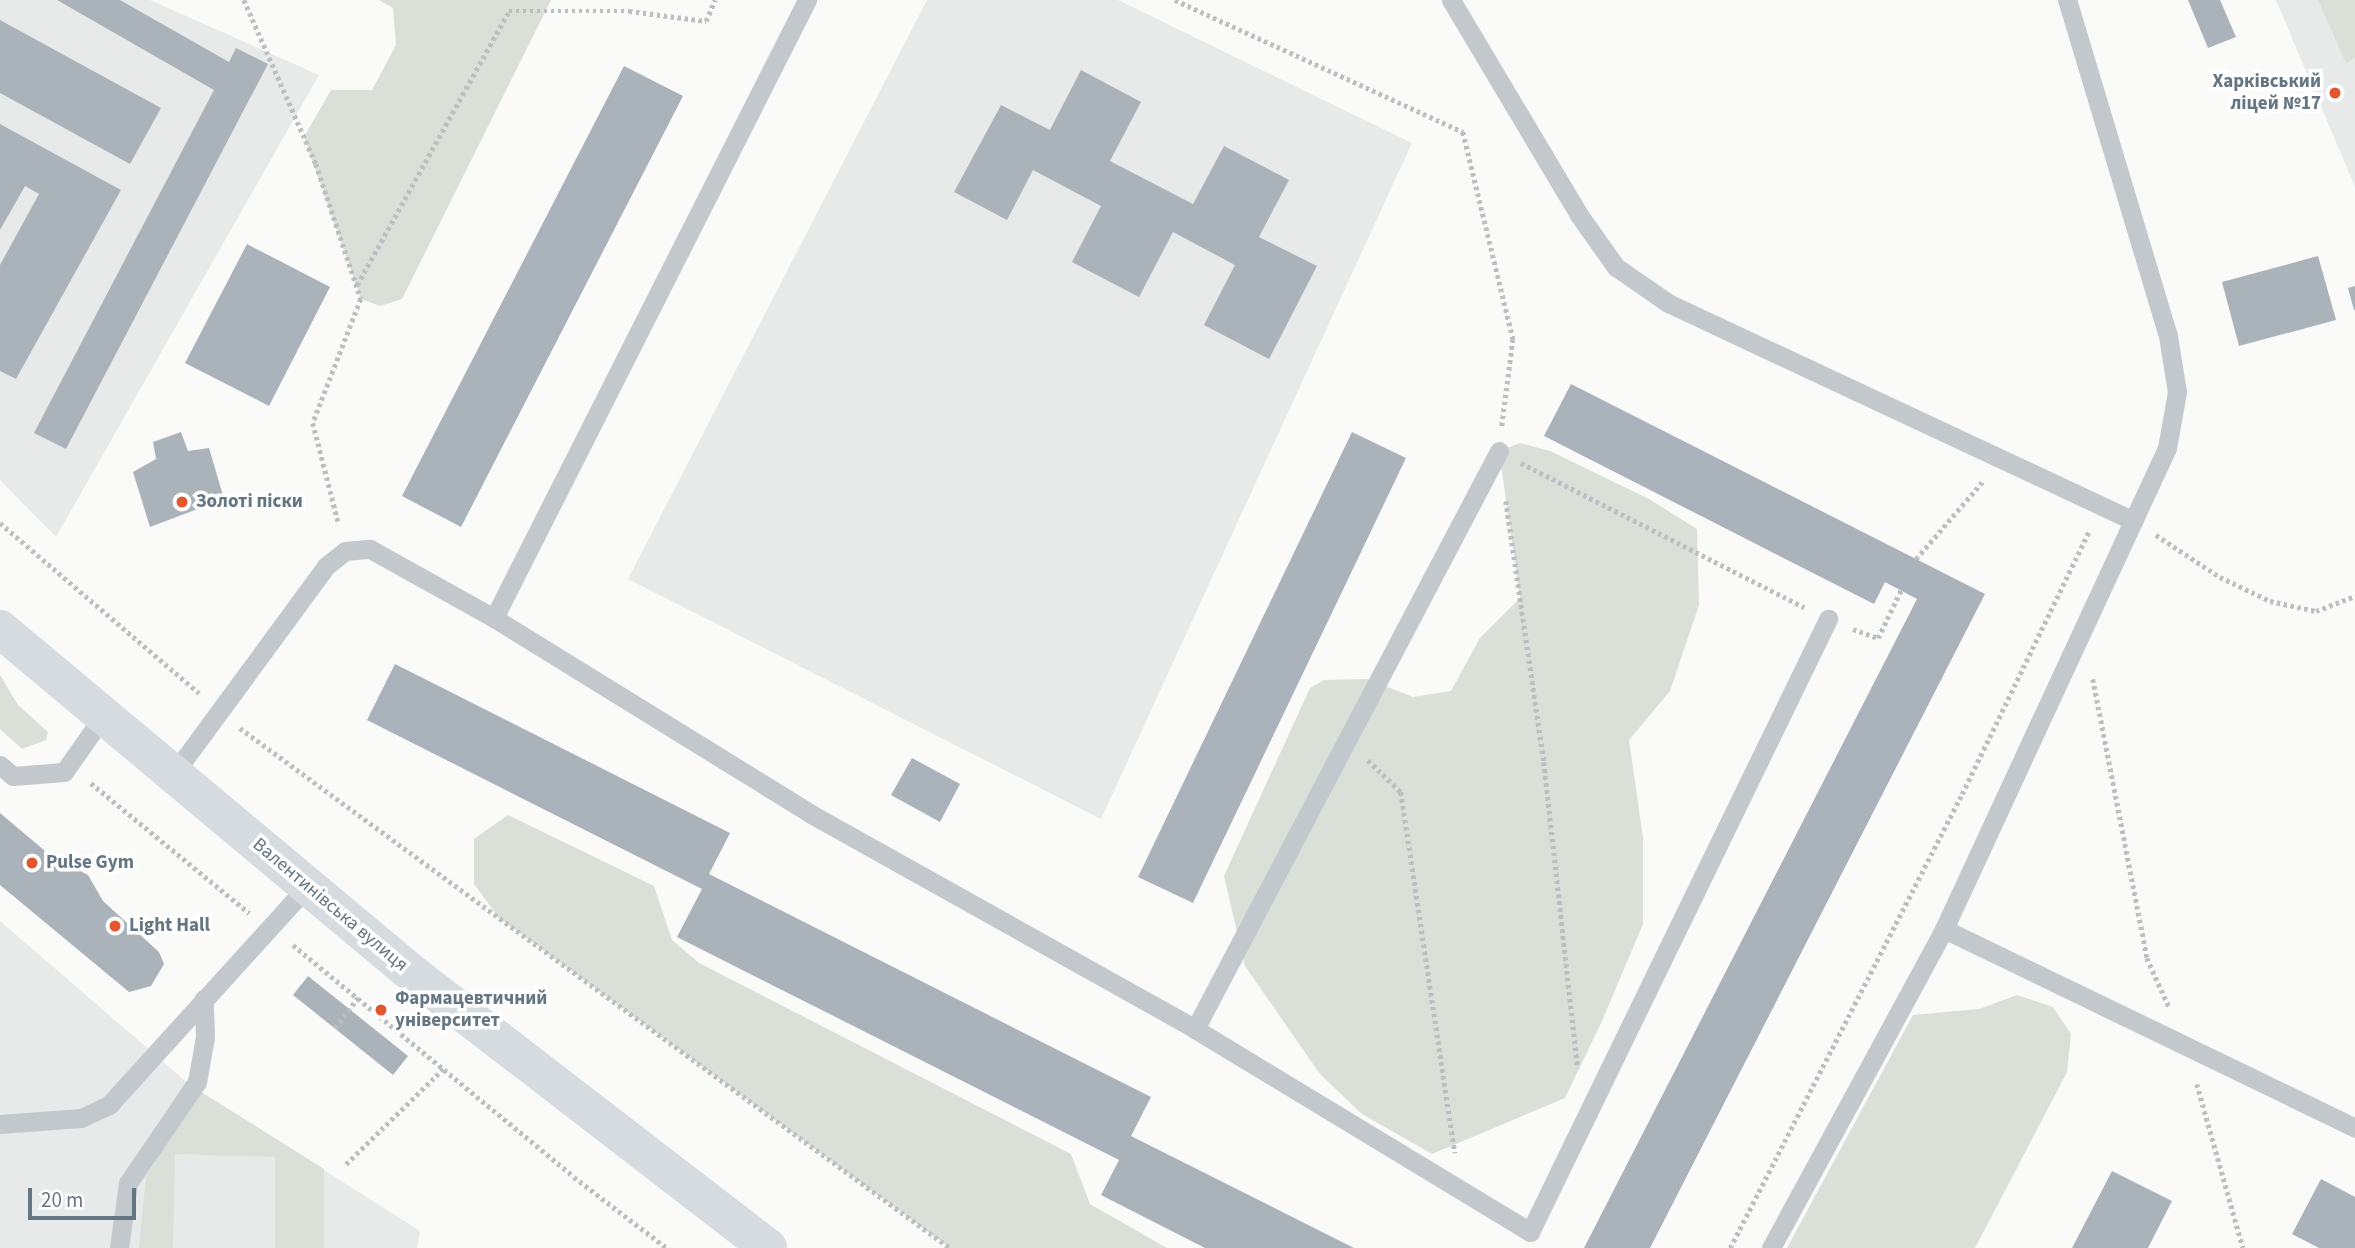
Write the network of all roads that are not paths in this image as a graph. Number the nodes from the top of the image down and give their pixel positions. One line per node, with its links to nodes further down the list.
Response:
1 (807, 0): 6 (lane)
2 (1451, 0): 5 (lane)
3 (2067, 0): 5 (lane)
4 (1499, 451): 15 (lane)
5 (2134, 521): 13 (lane)
6 (494, 618): 11 (lane); 15 (lane)
7 (1828, 619): 15 (lane)
8 (0, 629): 9 (street, Валентинівська вулиця)
9 (102, 718): 10 (lane); 11 (street, Валентинівська вулиця)
10 (0, 765)
11 (172, 776): 12 (street, Валентинівська вулиця)
12 (306, 888): 14 (lane); 19 (street, Валентинівська вулиця)
13 (1944, 929): 17 (lane); 20 (lane)
14 (204, 999): 16 (lane); 18 (lane)
15 (1195, 1029)
16 (0, 1124)
17 (2355, 1128)
18 (119, 1248)
19 (768, 1248)
20 (1771, 1248)

